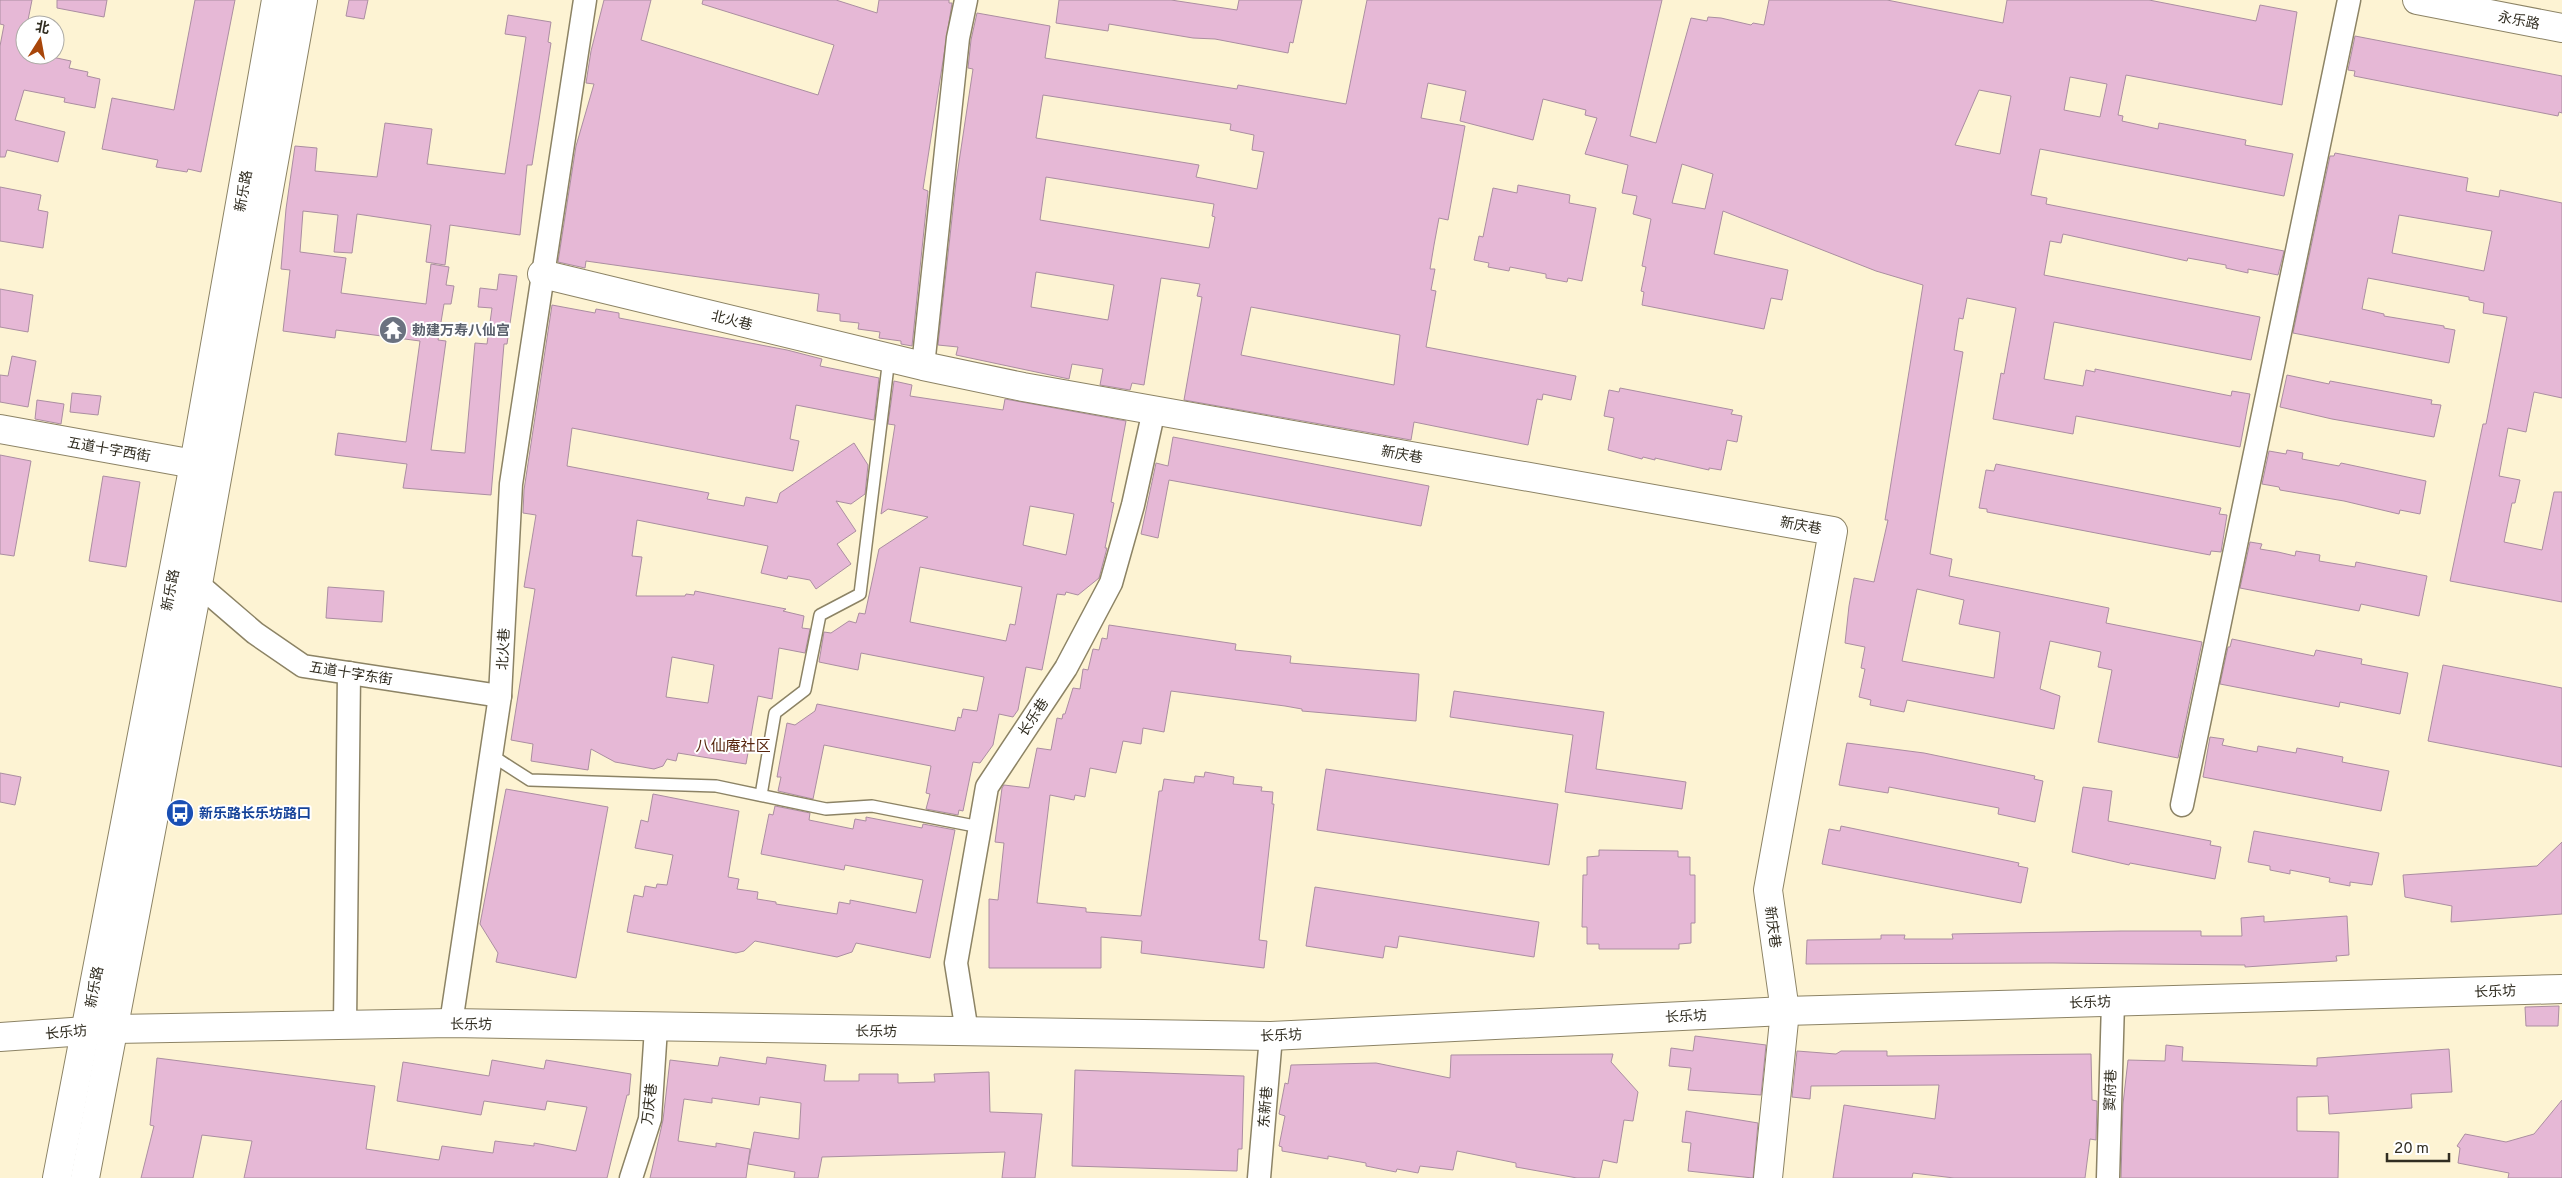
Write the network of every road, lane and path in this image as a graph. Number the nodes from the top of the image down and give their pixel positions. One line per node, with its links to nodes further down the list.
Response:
1 (276, 0): 13 (street, 新乐路)
2 (303, 0): 13 (street, 新乐路)
3 (584, 0): 8 (street, 北火巷)
4 (966, 0): 10 (street)
5 (2349, 0): 19 (street)
6 (2417, 0): 7 (street, 永乐路)
7 (2562, 28)
8 (542, 274): 9 (street, 北火巷); 16 (street, 北火巷)
9 (889, 358): 10 (street, 北火巷); 18 (lane)
10 (923, 366): 11 (street, 北火巷)
11 (1154, 410): 20 (street, 长乐巷); 23 (street, 新庆巷)
12 (0, 429): 13 (street, 五道十字西街)
13 (207, 465): 14 (street, 新乐路); 28 (street, 新乐路)
14 (198, 584): 15 (street, 五道十字东街); 27 (street, 新乐路)
15 (349, 673): 16 (street, 五道十字东街); 25 (street)
16 (500, 696): 17 (street, 北火巷)
17 (492, 755): 18 (lane); 24 (street, 北火巷)
18 (761, 796): 20 (lane)
19 (2182, 805)
20 (980, 827): 29 (street, 长乐巷)
21 (2562, 989): 22 (street, 长乐坊)
22 (2113, 1002): 23 (street, 长乐坊); 37 (street, 窦府巷)
23 (1785, 1011): 30 (street, 长乐坊); 36 (street, 新庆巷)
24 (451, 1023): 25 (street, 长乐坊); 26 (street, 长乐坊)
25 (345, 1025): 27 (street, 长乐坊)
26 (656, 1028): 29 (street, 长乐坊); 34 (street, 万庆巷)
27 (114, 1029): 28 (street, 长乐坊); 33 (street, 新乐路)
28 (86, 1030): 31 (street, 长乐坊); 32 (street, 新乐路)
29 (967, 1032): 30 (street, 长乐坊)
30 (1271, 1036): 35 (street, 东新巷)
31 (0, 1037)
32 (57, 1178)
33 (85, 1178)
34 (632, 1178)
35 (1260, 1178)
36 (1768, 1178)
37 (2108, 1178)

